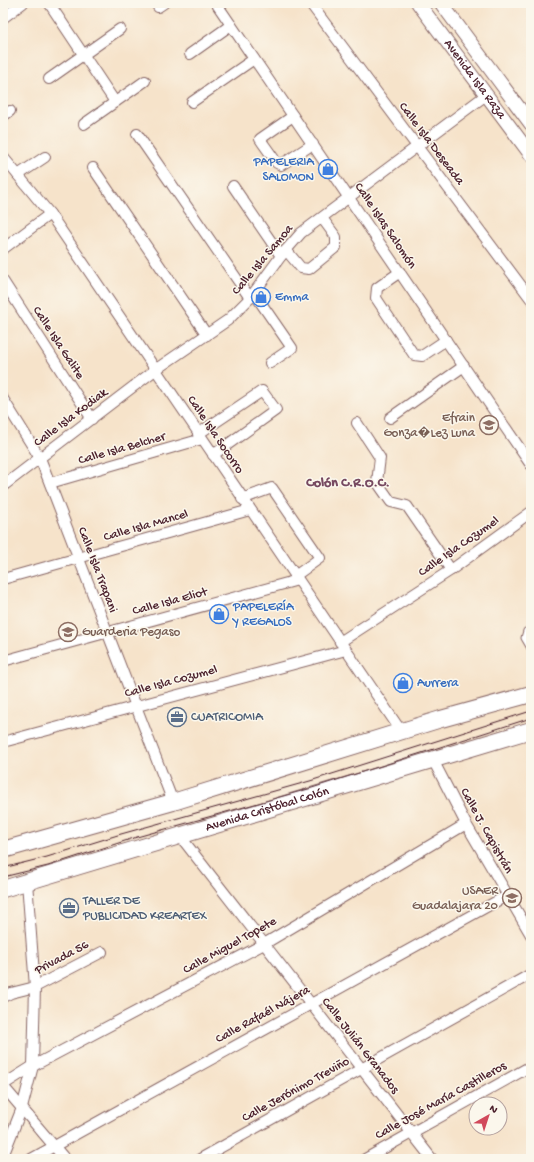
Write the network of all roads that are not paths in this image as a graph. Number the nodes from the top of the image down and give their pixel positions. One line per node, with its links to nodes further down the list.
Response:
1 (23, 3): 7 (street)
2 (49, 3): 11 (street)
3 (216, 3): 8 (street, Calle Islas Salomón)
4 (310, 3): 23 (street, Calle Isla Deseada)
5 (418, 3): 15 (street, Avenida Isla Raza)
6 (440, 3): 20 (street, Avenida Isla Raza)
7 (3, 18)
8 (231, 25): 10 (street); 12 (street, Calle Islas Salomón)
9 (120, 29): 11 (street)
10 (190, 54)
11 (83, 55): 13 (street); 16 (street)
12 (254, 59): 17 (street); 18 (street, Calle Islas Salomón)
13 (49, 79)
14 (145, 81): 16 (street)
15 (486, 95): 23 (street, Calle Isla Samoa); 24 (street, Avenida Isla Raza)
16 (116, 102): 19 (street)
17 (192, 102)
18 (293, 116): 22 (street, Calle Islas Salomón); 22 (street)
19 (84, 124)
20 (531, 124)
21 (138, 134): 37 (street)
22 (313, 144): 30 (street, Calle Islas Salomón)
23 (417, 147): 30 (street, Calle Isla Samoa); 38 (street, Calle Isla Deseada)
24 (531, 155)
25 (3, 157): 28 (street, Calle Isla Socorro)
26 (45, 157): 28 (street)
27 (93, 168): 39 (street)
28 (18, 175): 31 (street, Calle Isla Socorro)
29 (233, 186): 34 (street)
30 (350, 198): 32 (street, Calle Isla Samoa); 35 (street, Calle Islas Salomón)
31 (50, 214): 33 (street); 43 (street, Calle Isla Socorro)
32 (322, 218): 34 (street, Calle Isla Samoa); 34 (street)
33 (3, 249)
34 (283, 253): 37 (street, Calle Isla Samoa)
35 (400, 272): 40 (street, Calle Islas Salomón); 40 (street)
36 (3, 281): 46 (street, Calle Isla Galite)
37 (252, 295): 39 (street, Calle Isla Samoa); 41 (street)
38 (531, 299)
39 (207, 335): 43 (street, Calle Isla Samoa)
40 (446, 340): 42 (street, Calle Islas Salomón)
41 (270, 363)
42 (464, 366): 45 (street); 51 (street, Calle Islas Salomón)
43 (155, 370): 46 (street, Calle Isla Kodiak); 48 (street, Calle Isla Socorro)
44 (3, 399): 50 (street, Calle Isla Trapani)
45 (390, 418)
46 (92, 419): 50 (street, Calle Isla Kodiak)
47 (357, 423): 58 (street)
48 (200, 437): 49 (street, Calle Isla Socorro); 49 (street, Calle Isla Belcher); 52 (street, Calle Isla Belcher)
49 (213, 455): 54 (street, Calle Isla Socorro)
50 (40, 458): 52 (street, Calle Isla Trapani); 53 (street, Calle Isla Kodiak)
51 (531, 465)
52 (50, 483): 57 (street, Calle Isla Trapani)
53 (3, 486)
54 (242, 499): 55 (street, Calle Isla Socorro); 59 (street)
55 (250, 510): 57 (street, Calle Isla Mancel); 59 (street, Calle Isla Socorro)
56 (531, 512): 58 (street, Calle Isla Cozumel)
57 (79, 558): 60 (street, Calle Isla Mancel); 62 (street, Calle Isla Trapani)
58 (451, 570): 63 (street, Calle Isla Cozumel)
59 (296, 578): 62 (street, Calle Isla Eliot); 63 (street, Calle Isla Socorro)
60 (3, 579)
61 (531, 628): 64 (lane)
62 (107, 632): 65 (street, Calle Isla Eliot); 67 (street, Calle Isla Trapani)
63 (343, 646): 67 (street, Calle Isla Cozumel); 69 (street, Calle Isla Socorro)
64 (531, 650)
65 (3, 661)
66 (531, 694): 69 (main road)
67 (135, 705): 70 (street, Calle Isla Cozumel); 72 (street, Calle Isla Trapani)
68 (531, 730): 71 (main road, Avenida Cristóbal Colón)
69 (402, 731): 72 (main road)
70 (3, 742)
71 (433, 760): 73 (street, Calle J. Capistrán); 74 (main road, Avenida Cristóbal Colón)
72 (173, 802): 75 (main road)
73 (466, 824): 78 (street, Calle J. Capistrán); 80 (street, Calle Miguel Topete)
74 (180, 836): 76 (main road, Avenida Cristóbal Colón); 80 (street, Calle Julián Granados)
75 (3, 850)
76 (28, 882): 77 (main road, Avenida Cristóbal Colón); 83 (street)
77 (3, 889)
78 (508, 895): 79 (street, Calle J. Capistrán); 85 (street, Calle Rafaél Nájera)
79 (531, 934)
80 (264, 944): 85 (street, Calle Julián Granados); 86 (street, Calle Miguel Topete)
81 (102, 952): 83 (street, Privada 56)
82 (531, 974): 88 (street, Calle Jerónimo Treviño)
83 (34, 988): 84 (street, Privada 56); 86 (street)
84 (3, 997)
85 (310, 1004): 88 (street, Calle Julián Granados); 92 (street, Calle Rafaél Nájera)
86 (33, 1066): 89 (street, Calle Miguel Topete); 90 (street)
87 (531, 1066): 91 (street, Calle José María Castilleros)
88 (362, 1069): 91 (street, Calle Julián Granados); 96 (street, Calle Jerónimo Treviño)
89 (3, 1085): 90 (street)
90 (22, 1108): 92 (street); 93 (street)
91 (411, 1133): 97 (street, Calle José María Castilleros); 98 (street, Calle Julián Granados)
92 (54, 1146): 94 (street, Calle Rafaél Nájera); 95 (street)
93 (3, 1156)
94 (31, 1159)
95 (64, 1159)
96 (200, 1159)
97 (365, 1159)
98 (432, 1159)

